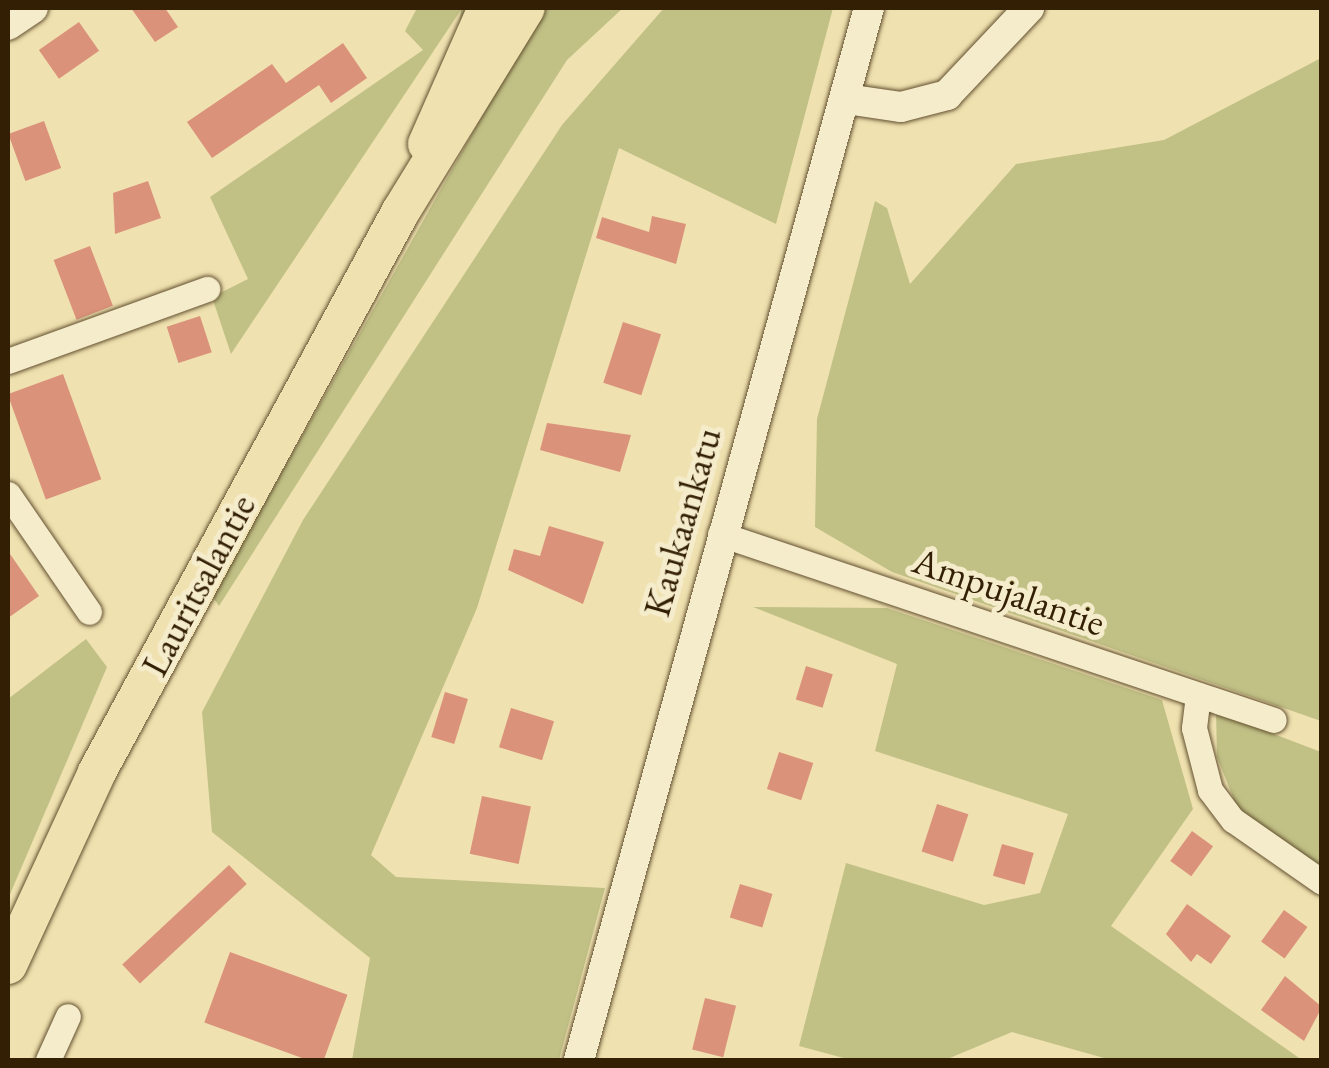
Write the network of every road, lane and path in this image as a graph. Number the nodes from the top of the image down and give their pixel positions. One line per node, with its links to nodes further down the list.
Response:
1 (33, 8): 6 (street)
2 (487, 8): 8 (main road, Lauritsalantie)
3 (526, 8): 8 (main road, Lauritsalantie)
4 (869, 8): 7 (street, Kaukaankatu)
5 (1029, 8): 7 (street)
6 (8, 25)
7 (846, 98): 12 (street, Kaukaankatu)
8 (402, 212): 17 (main road, Lauritsalantie)
9 (207, 289): 10 (street)
10 (8, 361)
11 (8, 494): 13 (street)
12 (720, 534): 14 (street, Ampujalantie); 20 (street, Kaukaankatu)
13 (89, 612)
14 (1198, 695): 15 (street, Ampujalantie); 16 (street)
15 (1274, 720)
16 (1322, 882)
17 (8, 966)
18 (68, 1016): 19 (street)
19 (48, 1060)
20 (579, 1060)

